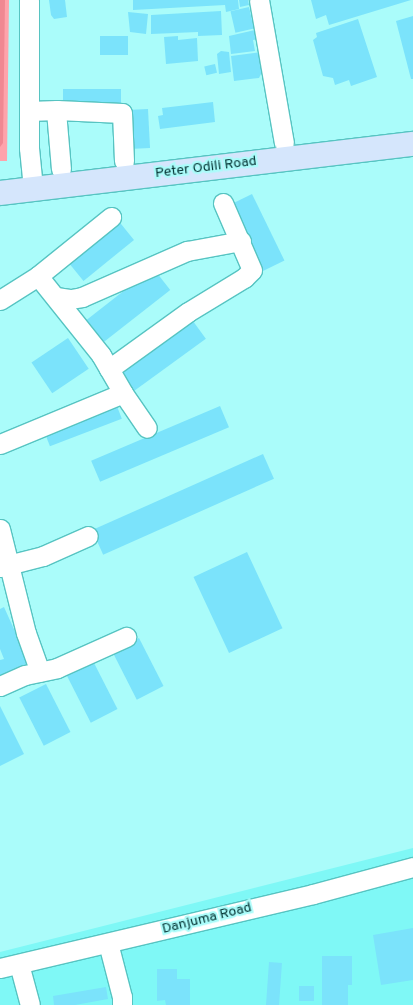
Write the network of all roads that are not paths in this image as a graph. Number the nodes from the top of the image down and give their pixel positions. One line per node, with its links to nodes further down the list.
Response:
1 (29, 0): 3 (street)
2 (258, 0): 6 (street)
3 (29, 111): 4 (street); 11 (street)
4 (56, 111): 8 (street); 9 (street)
5 (413, 130): 6 (main road, Peter Odili Road)
6 (284, 143): 8 (main road, Peter Odili Road)
7 (413, 144): 11 (main road, Peter Odili Road)
8 (124, 161): 9 (main road, Peter Odili Road)
9 (60, 170): 11 (main road, Peter Odili Road)
10 (0, 177): 11 (main road, Peter Odili Road)
11 (32, 181): 12 (main road, Peter Odili Road)
12 (0, 193)
13 (223, 203): 15 (street)
14 (111, 216): 16 (street)
15 (241, 241): 17 (street); 19 (street)
16 (38, 276): 17 (street); 18 (street)
17 (56, 297): 19 (street)
18 (0, 300)
19 (110, 369): 20 (street)
20 (123, 393): 21 (street); 22 (street)
21 (147, 428)
22 (0, 444)
23 (0, 529): 25 (street)
24 (88, 536): 25 (street)
25 (4, 566): 27 (street)
26 (126, 637): 27 (street)
27 (40, 672): 28 (street)
28 (0, 686)
29 (413, 867): 30 (street, Danjuma Road)
30 (108, 943): 31 (street, Danjuma Road); 34 (street)
31 (19, 964): 32 (street, Danjuma Road); 33 (street)
32 (0, 968)
33 (30, 1005)
34 (122, 1005)

